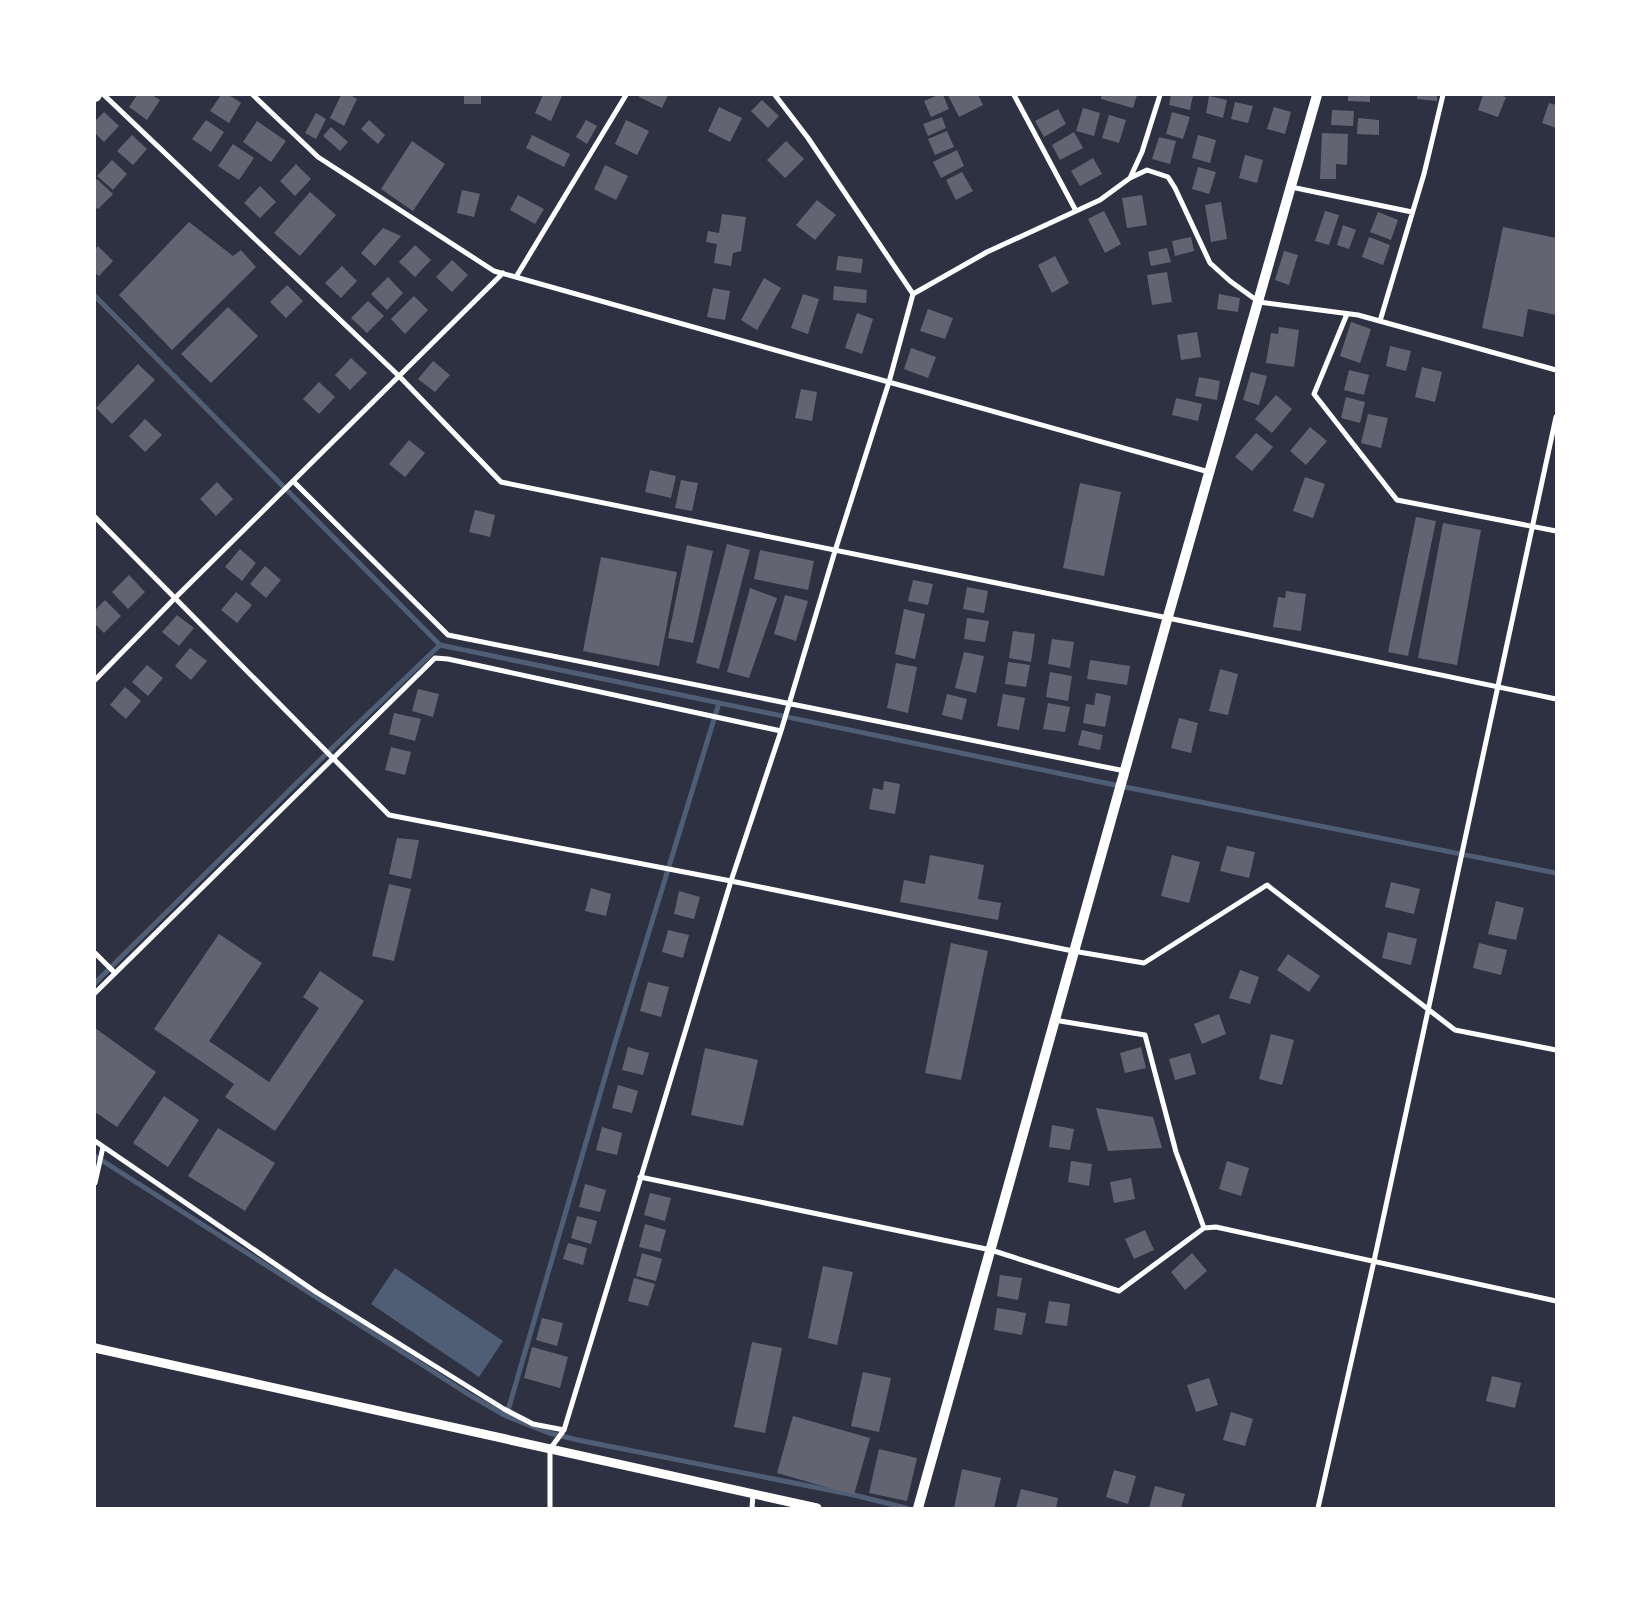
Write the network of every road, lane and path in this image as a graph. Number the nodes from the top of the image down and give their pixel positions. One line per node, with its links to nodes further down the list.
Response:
1 (104, 95): 20 (street)
2 (253, 95): 13 (street)
3 (626, 95): 14 (street)
4 (775, 95): 15 (street)
5 (1014, 95): 11 (street)
6 (1160, 95): 9 (street)
7 (1317, 95): 10 (main road)
8 (1443, 95): 12 (street)
9 (1130, 178): 11 (street); 16 (street)
10 (1291, 187): 12 (street); 16 (main road)
11 (1076, 212): 15 (street)
12 (1412, 212): 18 (street)
13 (503, 273): 14 (street); 20 (street)
14 (516, 277): 21 (street)
15 (913, 294): 21 (street)
16 (1259, 302): 17 (street); 23 (main road)
17 (1347, 314): 18 (street); 26 (street)
18 (1380, 321): 19 (street)
19 (1556, 370)
20 (399, 376): 24 (street); 28 (street)
21 (889, 382): 23 (street); 28 (street)
22 (1556, 416): 26 (street)
23 (1209, 473): 30 (main road)
24 (293, 481): 29 (street); 34 (street)
25 (95, 517): 29 (street)
26 (1533, 526): 27 (street); 32 (street)
27 (1556, 531)
28 (835, 551): 30 (street); 34 (street)
29 (175, 598): 31 (street); 36 (street)
30 (1168, 618): 32 (street); 37 (main road)
31 (95, 680)
32 (1498, 687): 33 (street); 43 (street)
33 (1556, 699)
34 (789, 702): 35 (street); 37 (street)
35 (781, 731): 36 (street); 38 (street)
36 (334, 759): 38 (street); 41 (street)
37 (1125, 769): 39 (main road)
38 (731, 881): 39 (street); 48 (street)
39 (1074, 951): 43 (street); 44 (main road)
40 (95, 953): 41 (street)
41 (115, 973): 42 (street)
42 (95, 993)
43 (1428, 1009): 45 (street); 52 (street)
44 (1054, 1020): 50 (street); 51 (main road)
45 (1556, 1050)
46 (95, 1141): 47 (street)
47 (103, 1147): 49 (street); 55 (street)
48 (640, 1177): 51 (street); 55 (street)
49 (95, 1183)
50 (1204, 1228): 51 (street); 52 (street)
51 (991, 1250): 61 (main road)
52 (1374, 1261): 53 (street); 62 (street)
53 (1556, 1301)
54 (95, 1348): 56 (street)
55 (564, 1430): 56 (street)
56 (550, 1450): 57 (street); 58 (street)
57 (753, 1494): 59 (street); 60 (street)
58 (550, 1508)
59 (752, 1508)
60 (817, 1508)
61 (918, 1508)
62 (1318, 1508)

